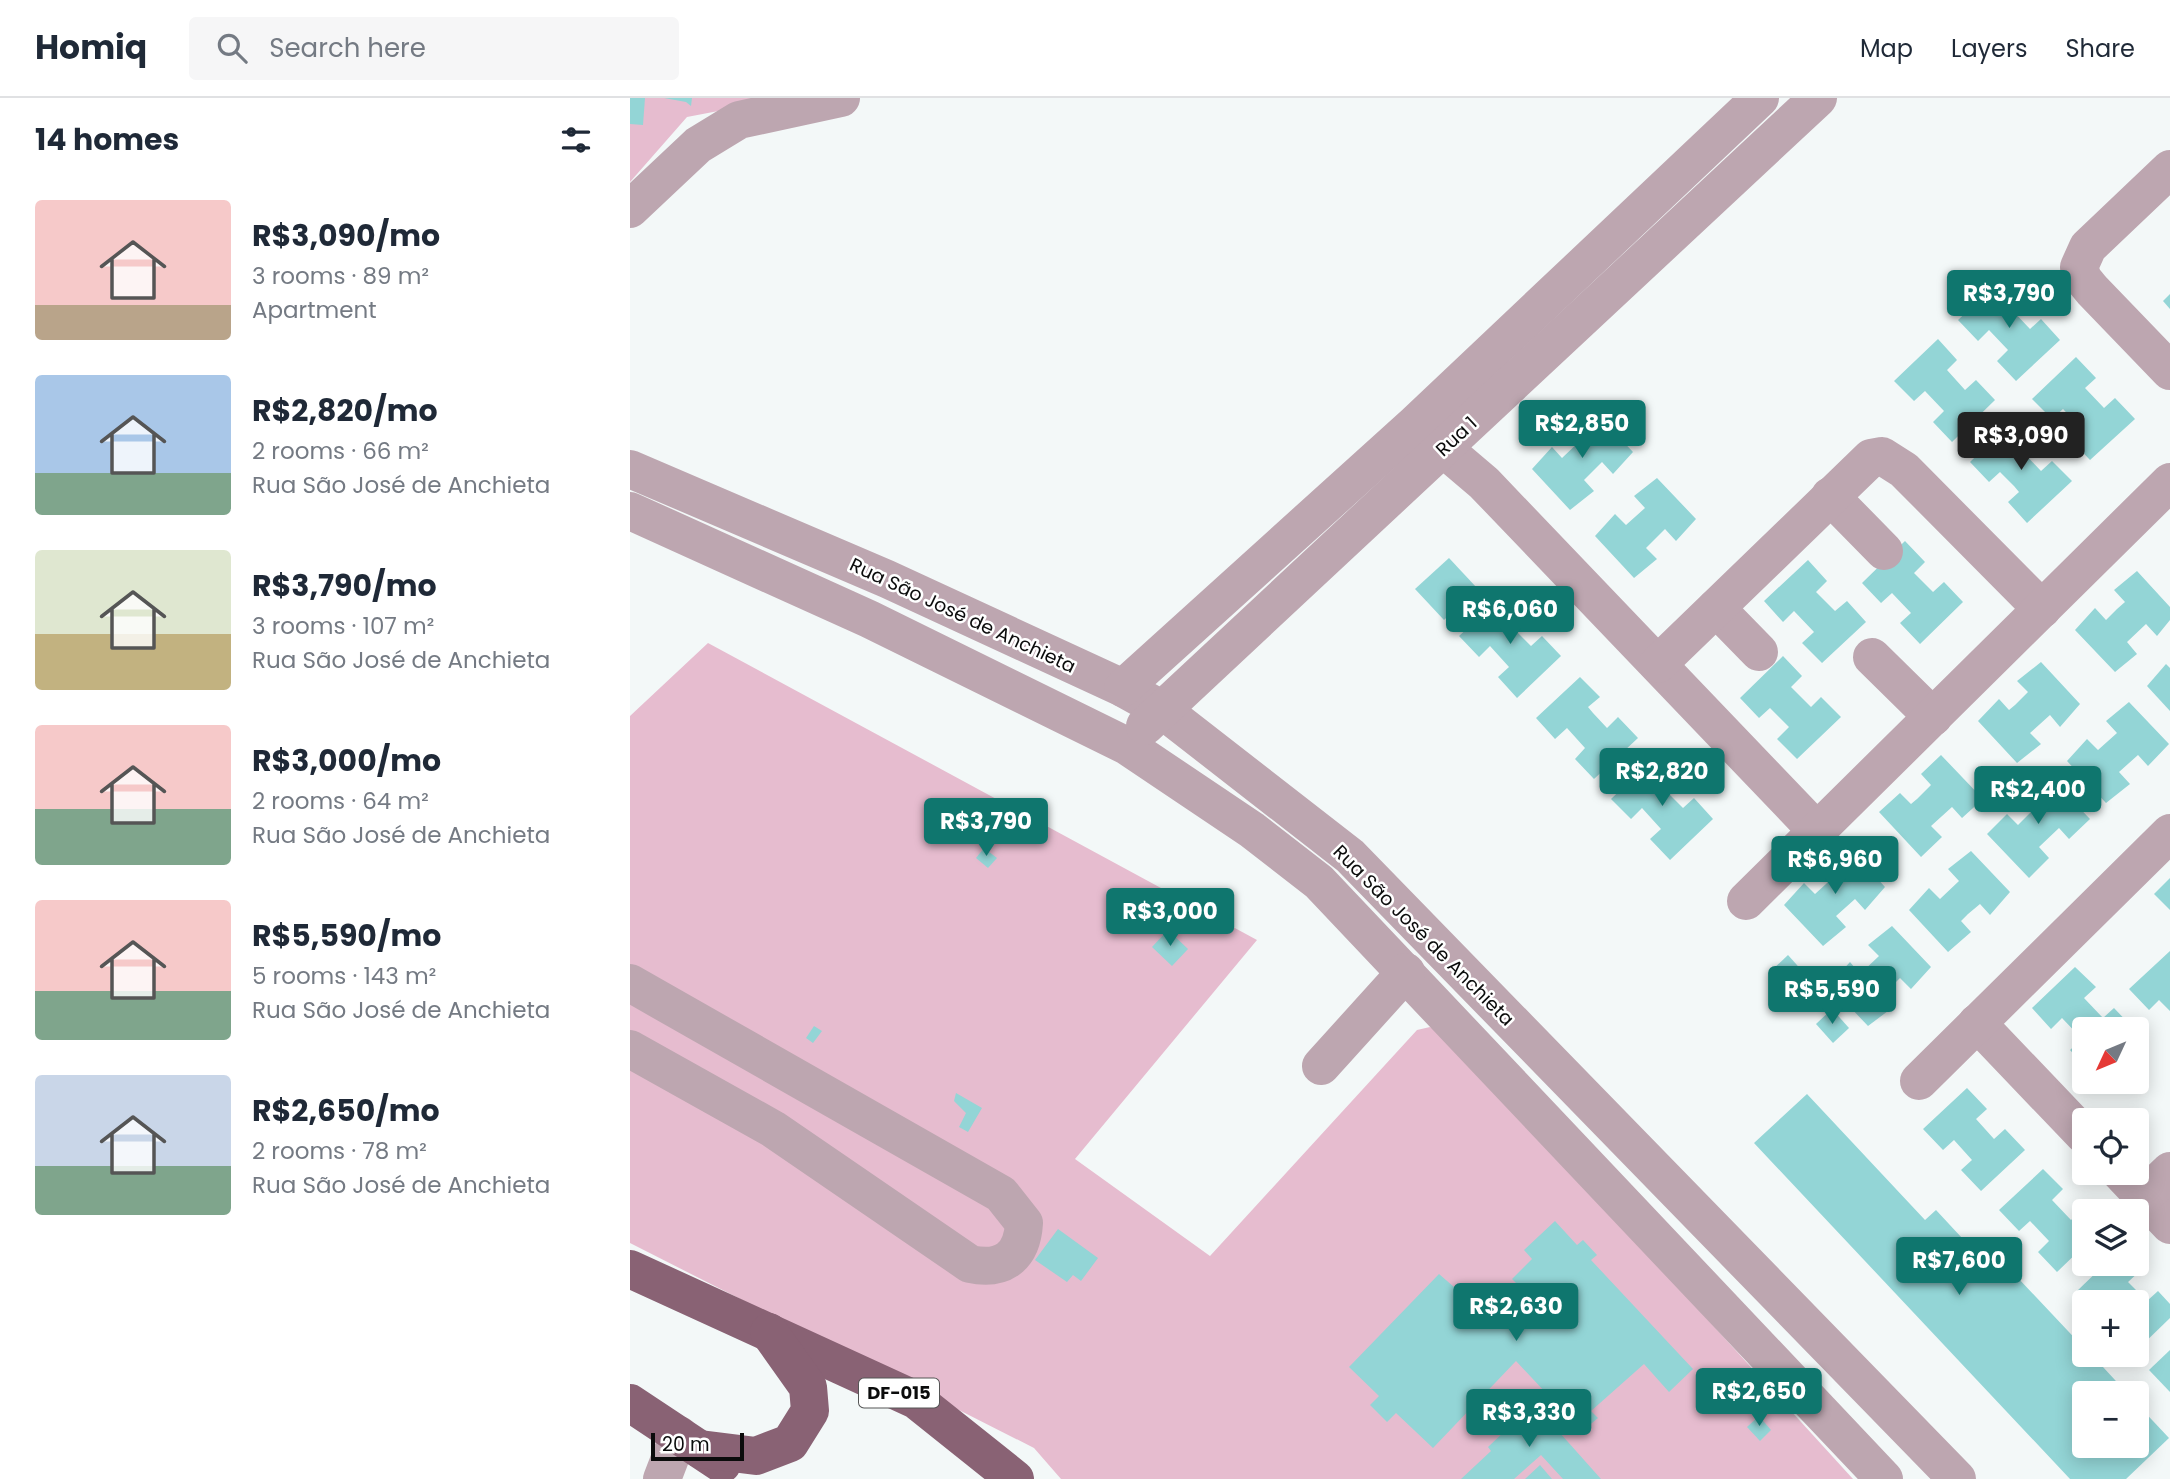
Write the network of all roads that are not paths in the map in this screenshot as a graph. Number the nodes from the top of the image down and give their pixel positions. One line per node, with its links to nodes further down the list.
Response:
1 (841, 98): 5 (street)
2 (1759, 98): 7 (street, Rua 1)
3 (1818, 98): 7 (street, Rua 1)
4 (2170, 169): 6 (street)
5 (630, 209)
6 (2170, 371)
7 (1428, 436): 17 (street); 18 (street, Rua 1); 19 (street, Rua 1)
8 (630, 470): 18 (street, Rua São José de Anchieta)
9 (2170, 482): 14 (street)
10 (1830, 496): 12 (street); 13 (street); 14 (street)
11 (630, 512): 21 (street, Rua São José de Anchieta)
12 (1884, 551)
13 (1716, 608): 15 (street); 17 (street)
14 (2042, 609): 20 (street)
15 (1759, 652)
16 (1872, 657): 20 (street)
17 (1658, 664): 22 (street)
18 (1123, 688): 19 (street, Rua São José de Anchieta)
19 (1161, 709): 21 (street, Rua 1); 42 (street, Rua São José de Anchieta)
20 (1933, 717): 22 (street)
21 (1126, 746): 25 (street, Rua São José de Anchieta)
22 (1817, 831): 24 (street)
23 (2170, 833): 27 (street)
24 (1746, 901)
25 (1406, 972): 29 (street); 41 (street, Rua São José de Anchieta)
26 (630, 983): 28 (street)
27 (1977, 1023): 30 (street); 31 (street)
28 (630, 1049)
29 (1321, 1066)
30 (1919, 1081)
31 (2072, 1122)
32 (2147, 1185): 33 (street)
33 (2170, 1225)
34 (630, 1269): 35 (main road, DF-015)
35 (768, 1331): 37 (main road); 40 (main road, DF-015)
36 (630, 1403): 37 (main road)
37 (690, 1442): 38 (street); 39 (main road)
38 (662, 1479)
39 (744, 1479)
40 (1015, 1479)
41 (1884, 1479)
42 (1957, 1479)

